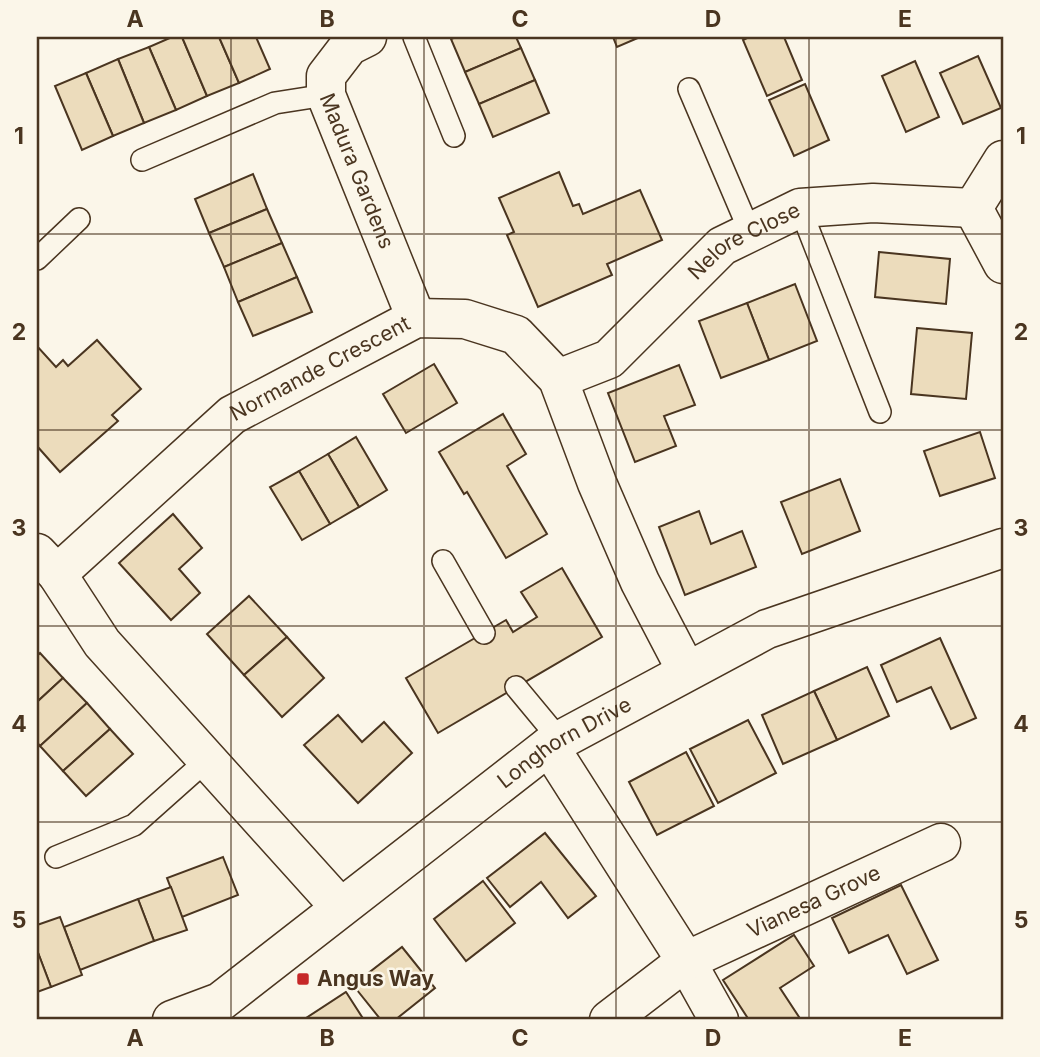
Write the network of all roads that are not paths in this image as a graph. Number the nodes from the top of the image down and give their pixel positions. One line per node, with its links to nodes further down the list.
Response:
1 (367, 37): 4 (street, Madura Gardens)
2 (414, 37): 5 (lane)
3 (689, 89): 11 (lane)
4 (326, 96): 6 (lane); 14 (street, Madura Gardens)
5 (454, 136)
6 (142, 160)
7 (1003, 160): 9 (street)
8 (800, 208): 9 (street, Nelore Close); 11 (street, Nelore Close); 16 (lane)
9 (973, 208): 13 (street)
10 (79, 219): 12 (lane)
11 (750, 232): 15 (street, Nelore Close)
12 (37, 259)
13 (1003, 264)
14 (416, 318): 15 (street, Normande Crescent); 19 (street, Normande Crescent)
15 (558, 379): 21 (street, Normande Crescent)
16 (880, 412)
17 (1003, 548): 21 (street, Longhorn Drive)
18 (443, 561): 20 (lane)
19 (47, 564): 24 (street)
20 (484, 633)
21 (686, 670): 23 (street, Longhorn Drive)
22 (516, 687): 23 (lane)
23 (554, 743): 27 (street, Longhorn Drive); 28 (street)
24 (207, 760): 26 (lane); 27 (street)
25 (941, 843): 28 (street, Vianesa Grove)
26 (56, 857)
27 (340, 908): 29 (street, Longhorn Drive)
28 (686, 961): 30 (street, Vianesa Grove); 31 (street)
29 (172, 1020)
30 (609, 1020)
31 (719, 1020)

